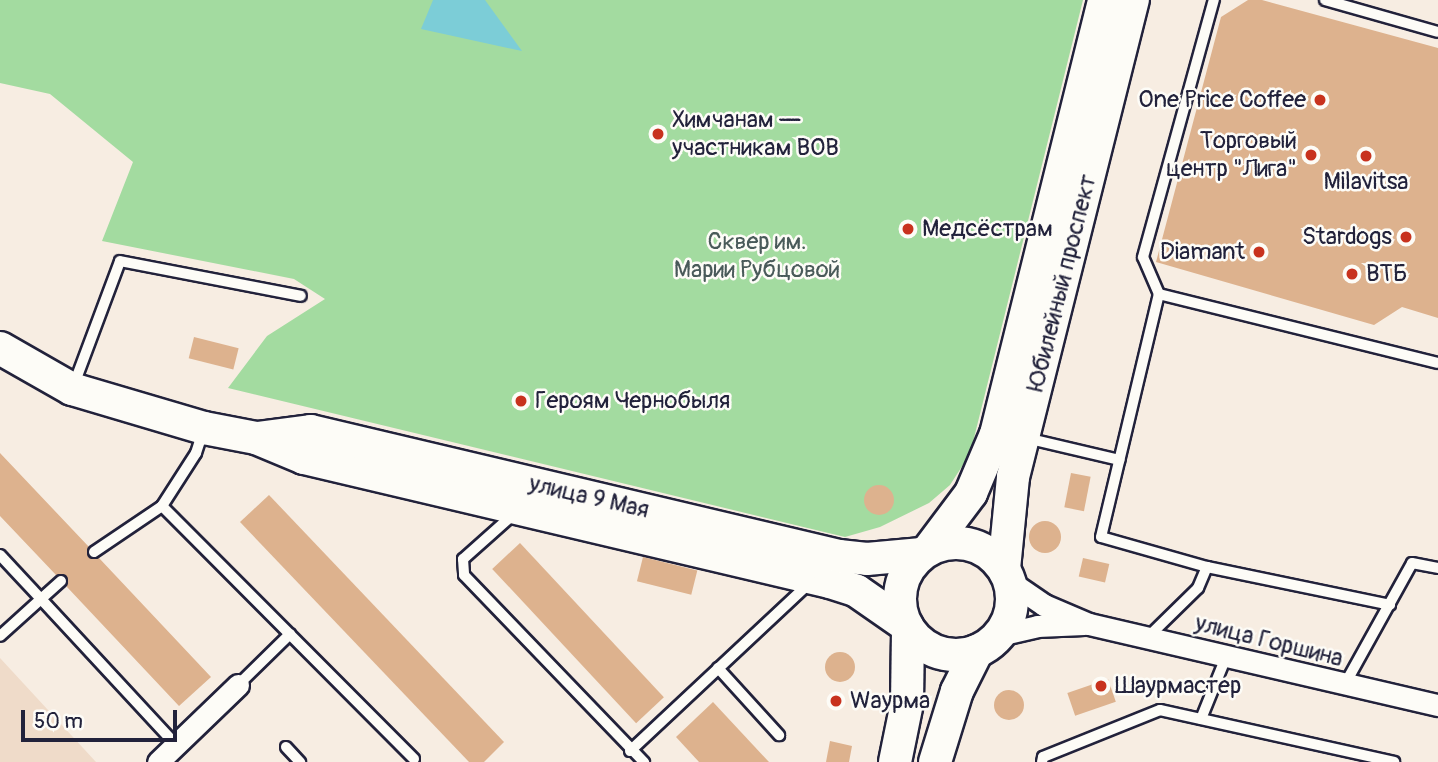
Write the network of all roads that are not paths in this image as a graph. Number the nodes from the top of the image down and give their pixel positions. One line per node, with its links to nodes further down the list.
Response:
1 (1104, 0): 18 (main road, Юбилейный проспект)
2 (1133, 0): 13 (main road, Юбилейный проспект)
3 (1214, 0): 6 (lane)
4 (1325, 0): 5 (lane)
5 (1438, 32)
6 (1159, 294): 9 (lane); 14 (lane)
7 (301, 296): 10 (lane)
8 (0, 348): 10 (main road, улица 9 Мая)
9 (1438, 363)
10 (72, 389): 11 (main road, улица 9 Мая)
11 (204, 428): 12 (main road, улица 9 Мая); 15 (lane)
12 (256, 438): 16 (main road, улица 9 Мая); 18 (main road, улица 9 Мая)
13 (1023, 438): 14 (lane); 22 (main road, Юбилейный проспект)
14 (1119, 460): 20 (lane)
15 (162, 506): 17 (lane); 29 (lane)
16 (519, 508): 28 (main road, улица 9 Мая); 42 (lane)
17 (94, 552)
18 (926, 552): 22 (main road); 28 (main road, Юбилейный проспект)
19 (0, 555): 25 (lane)
20 (1207, 567): 26 (lane); 31 (lane)
21 (1438, 568): 26 (lane)
22 (1007, 575): 27 (street, улица Горшина); 32 (main road, Юбилейный проспект)
23 (61, 581): 25 (lane)
24 (804, 588): 34 (lane)
25 (41, 599): 30 (lane); 40 (lane)
26 (1390, 605): 36 (lane)
27 (1088, 624): 31 (street, улица Горшина); 32 (street, улица Горшина)
28 (907, 626): 32 (main road); 47 (main road, Юбилейный проспект)
29 (290, 634): 35 (lane); 43 (lane)
30 (0, 636)
31 (1148, 637): 33 (street, улица Горшина)
32 (988, 643): 48 (main road, Юбилейный проспект)
33 (1226, 657): 36 (street, улица Горшина); 38 (lane)
34 (718, 668): 39 (lane); 42 (lane)
35 (238, 685): 40 (street)
36 (1343, 686): 37 (street, улица Горшина)
37 (1438, 705)
38 (1200, 719): 49 (lane); 50 (lane)
39 (779, 735)
40 (176, 745): 44 (street)
41 (286, 747): 45 (lane)
42 (630, 751): 46 (lane)
43 (414, 759)
44 (158, 762)
45 (300, 762)
46 (644, 762)
47 (895, 762)
48 (935, 762)
49 (1042, 762)
50 (1394, 762)

